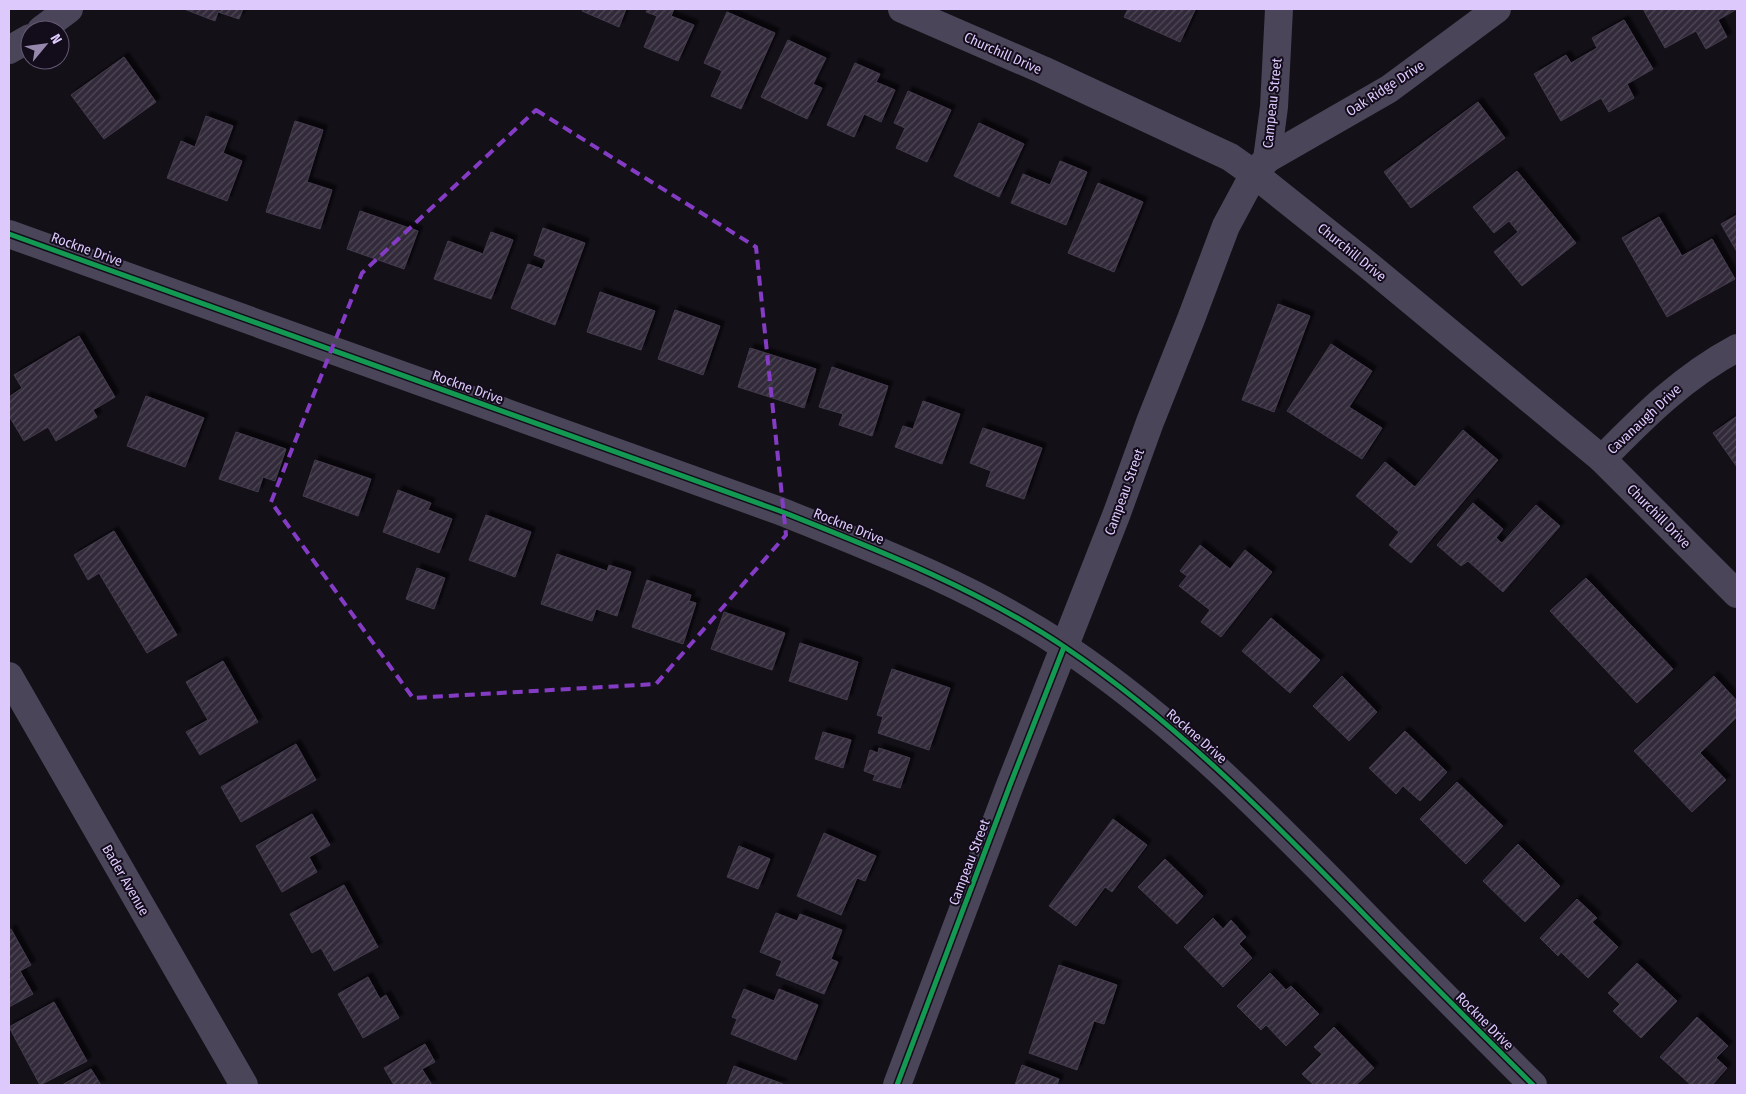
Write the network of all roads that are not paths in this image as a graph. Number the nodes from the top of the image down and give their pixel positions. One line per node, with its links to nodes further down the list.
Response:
1 (69, 9): 5 (street)
2 (902, 9): 8 (street, Churchill Drive)
3 (1279, 9): 8 (street, Campeau Street)
4 (1497, 9): 8 (street, Oak Ridge Drive)
5 (54, 20)
6 (20, 44): 7 (street)
7 (9, 50)
8 (1261, 167): 11 (street, Churchill Drive); 13 (street, Campeau Street)
9 (9, 234): 13 (street, Rockne Drive)
10 (1737, 348): 11 (street, Cavanaugh Drive)
11 (1602, 459): 12 (street, Churchill Drive)
12 (1737, 594)
13 (1064, 647): 16 (street, Campeau Street); 17 (street, Rockne Drive)
14 (9, 676): 15 (street, Bader Avenue)
15 (244, 1085)
16 (897, 1085)
17 (1533, 1085)

